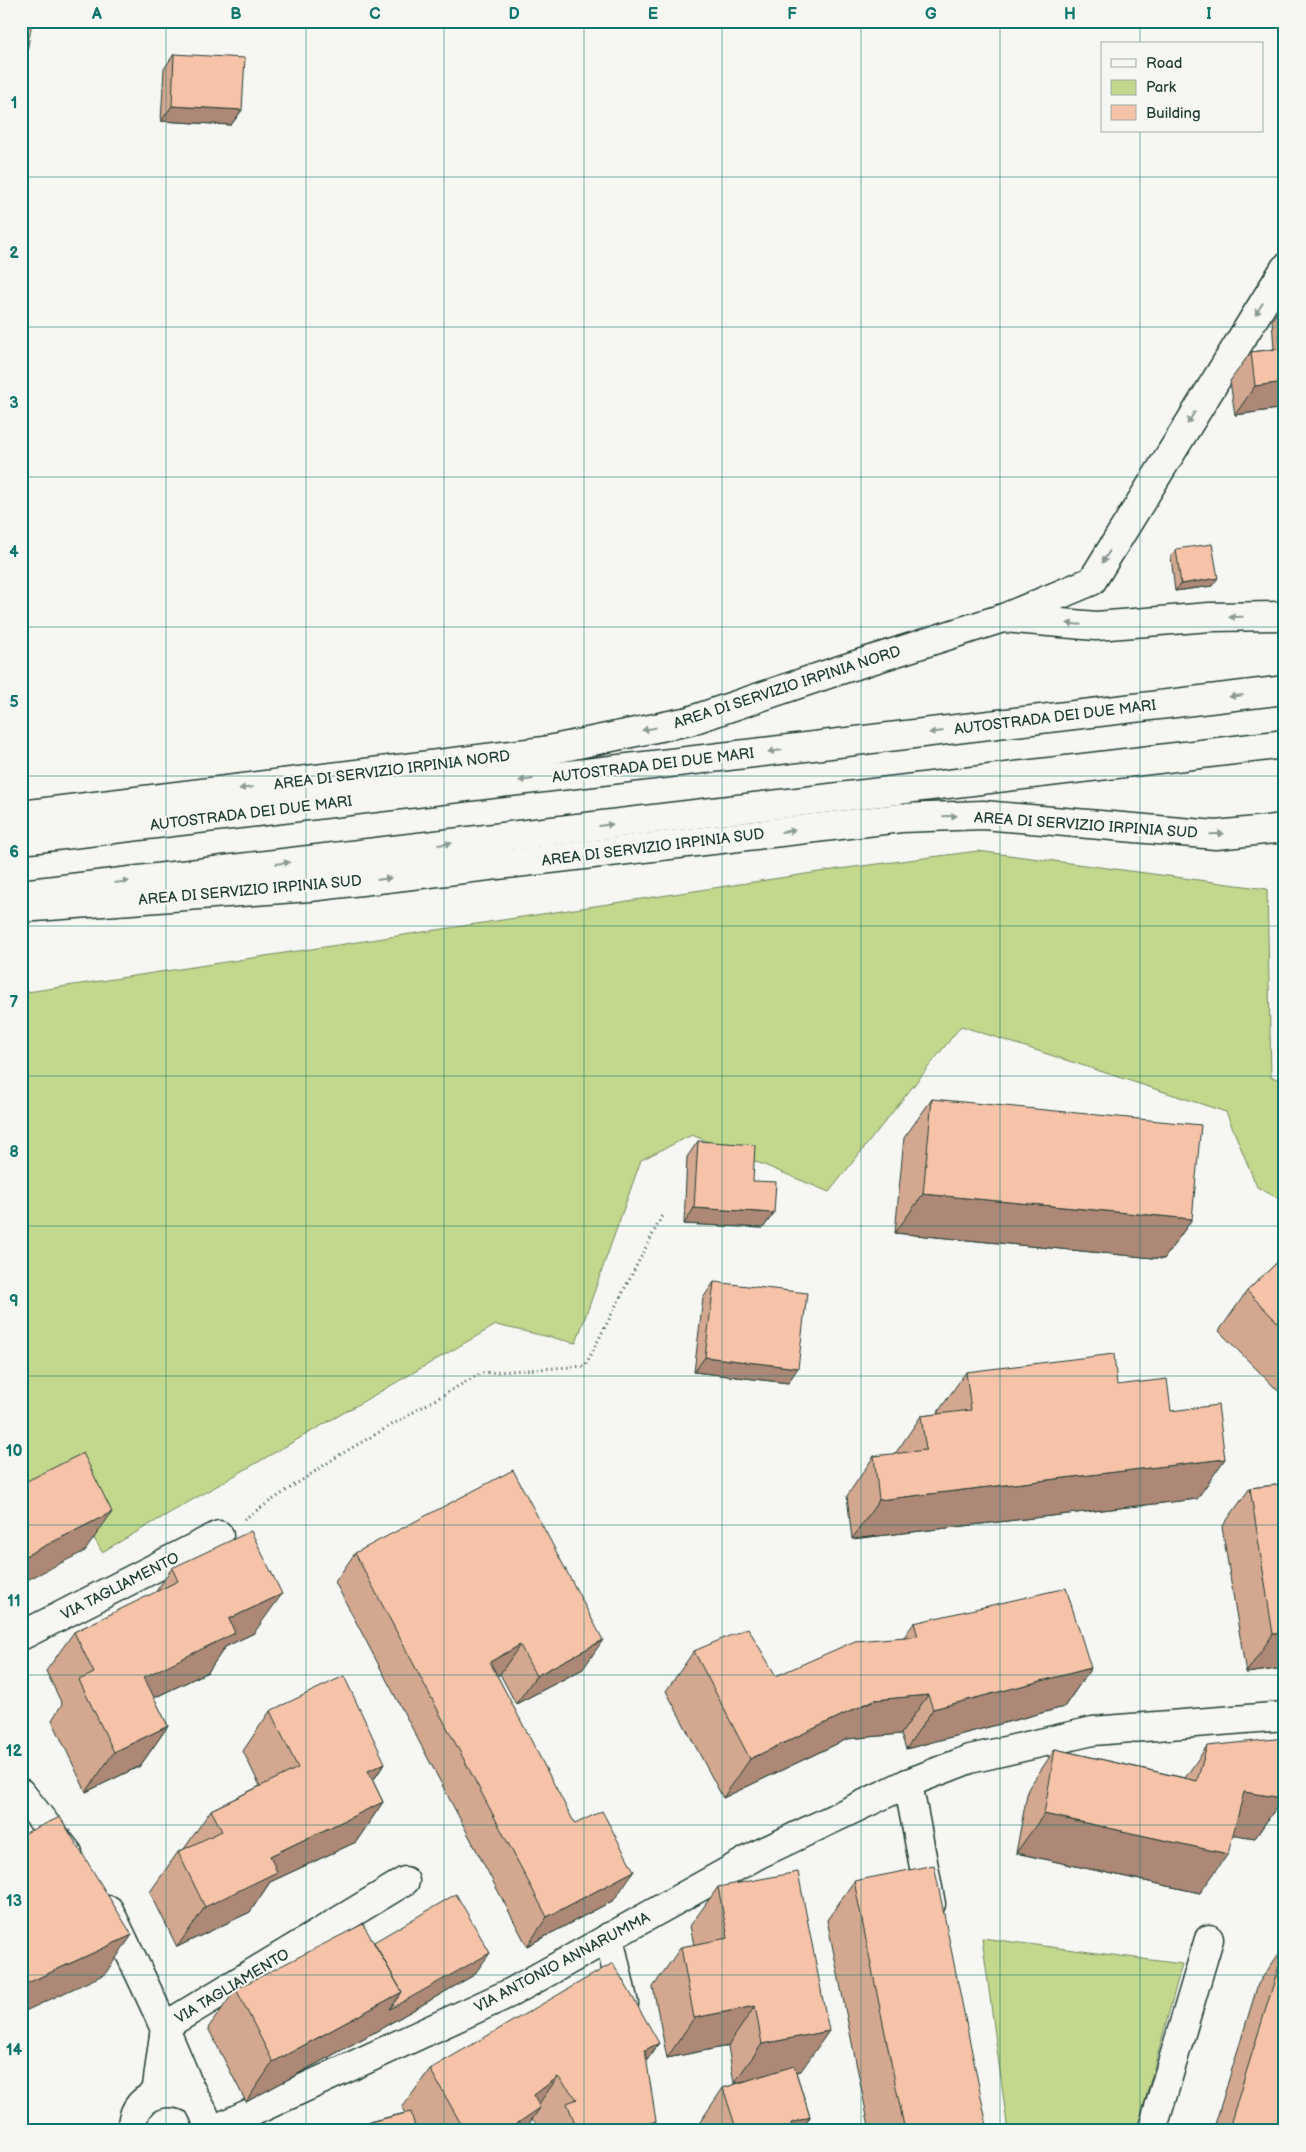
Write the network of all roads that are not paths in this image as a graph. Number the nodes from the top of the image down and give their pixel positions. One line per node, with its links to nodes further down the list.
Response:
1 (1285, 268): 3 (main road, one-way to 3)
2 (1285, 616): 3 (main road, AREA DI SERVIZIO IRPINIA NORD, one-way to 3)
3 (1003, 618): 6 (main road, AREA DI SERVIZIO IRPINIA NORD, one-way to 6)
4 (1285, 690): 8 (main road, AUTOSTRADA DEI DUE MARI, one-way to 8)
5 (1285, 744): 9 (main road, one-way to 5)
6 (21, 815)
7 (1285, 828): 10 (main road, AREA DI SERVIZIO IRPINIA SUD, one-way to 7)
8 (21, 840)
9 (21, 894)
10 (21, 908)
11 (218, 1535): 12 (main road, VIA TAGLIAMENTO)
12 (21, 1636)
13 (1285, 1716): 14 (main road, VIA ANTONIO ANNARUMMA)
14 (908, 1782): 17 (main road); 18 (main road, VIA ANTONIO ANNARUMMA)
15 (21, 1793): 21 (main road, VIA TAGLIAMENTO)
16 (406, 1881): 21 (main road, VIA TAGLIAMENTO)
17 (936, 1928)
18 (610, 1937): 20 (main road); 25 (main road, VIA ANTONIO ANNARUMMA)
19 (1209, 1939): 26 (main road)
20 (628, 2024)
21 (165, 2026): 22 (main road); 23 (main road)
22 (156, 2094): 23 (main road); 24 (main road)
23 (195, 2100): 25 (main road)
24 (127, 2126)
25 (210, 2131)
26 (1152, 2131)

